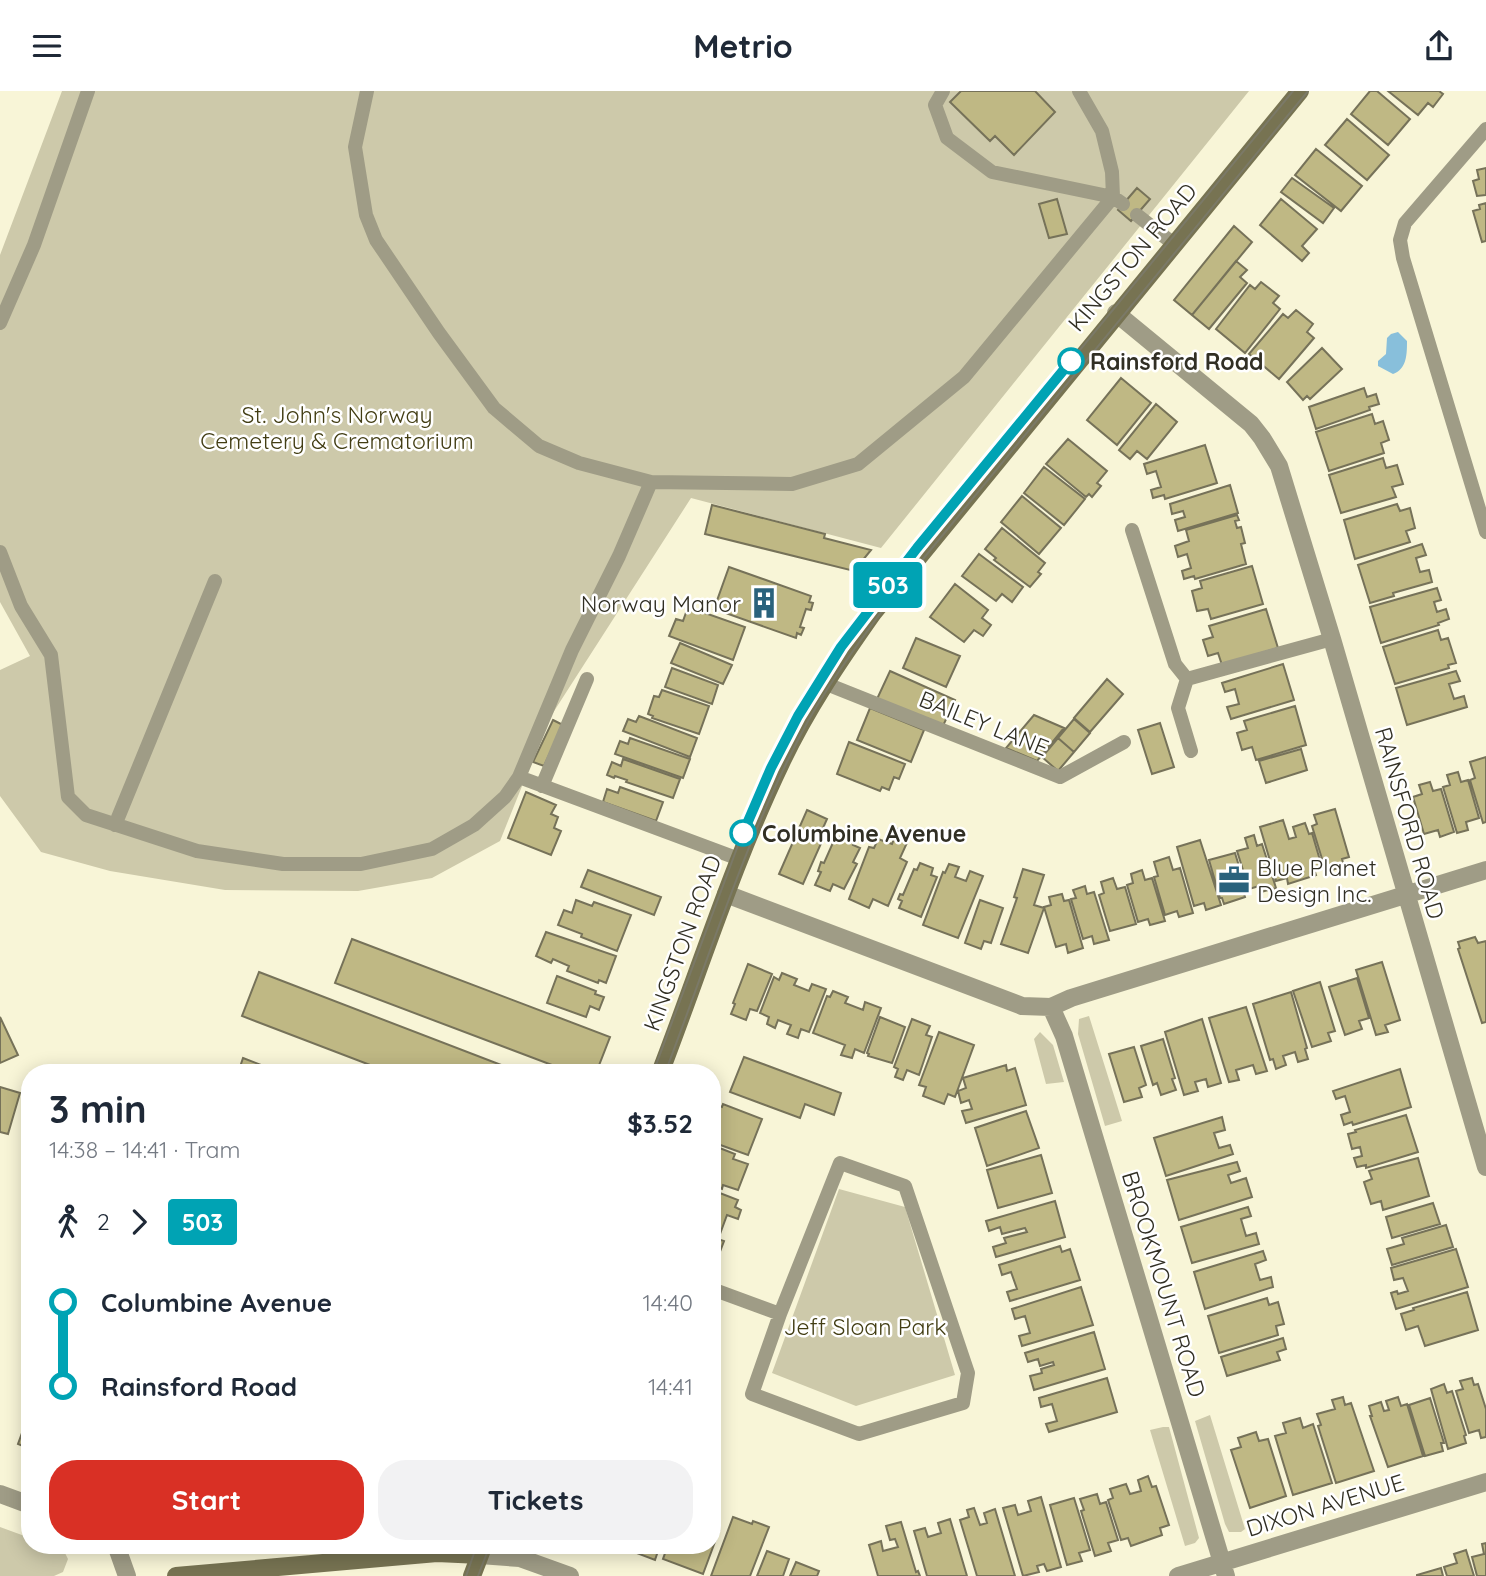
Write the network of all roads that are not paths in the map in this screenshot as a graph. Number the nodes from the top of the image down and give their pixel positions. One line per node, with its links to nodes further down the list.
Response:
1 (88, 91): 11 (lane)
2 (368, 91): 12 (lane)
3 (943, 91): 7 (lane)
4 (1079, 91): 7 (lane)
5 (1300, 91): 9 (main road, KINGSTON ROAD)
6 (1486, 129): 14 (lane)
7 (1118, 200): 12 (lane)
8 (1138, 215): 9 (lane)
9 (1175, 245): 10 (main road, KINGSTON ROAD)
10 (1116, 313): 17 (street, RAINSFORD ROAD); 20 (main road, KINGSTON ROAD)
11 (0, 323)
12 (651, 482): 23 (lane)
13 (1132, 530): 19 (lane)
14 (1486, 532)
15 (0, 552): 25 (lane)
16 (215, 581): 25 (lane)
17 (1332, 639): 19 (lane); 29 (street, RAINSFORD ROAD)
18 (587, 679): 24 (lane)
19 (1187, 679): 22 (lane)
20 (824, 683): 21 (lane, BAILEY LANE); 26 (main road, KINGSTON ROAD)
21 (1124, 742)
22 (1191, 751)
23 (519, 777): 24 (lane); 25 (lane)
24 (542, 786): 26 (lane)
25 (116, 825)
26 (739, 859): 28 (main road, KINGSTON ROAD)
27 (1486, 870): 29 (street)
28 (726, 894): 30 (street); 31 (main road, KINGSTON ROAD)
29 (1405, 895): 30 (street); 32 (street, RAINSFORD ROAD)
30 (1051, 1007): 42 (street, BROOKMOUNT ROAD)
31 (663, 1064)
32 (1486, 1167)
33 (721, 1292): 34 (lane)
34 (780, 1314): 34 (lane)
35 (1486, 1482): 42 (street, DIXON AVENUE)
36 (0, 1494): 37 (street)
37 (21, 1502)
38 (119, 1554): 44 (street)
39 (430, 1554): 43 (main road)
40 (480, 1554): 46 (main road)
41 (501, 1554): 47 (street)
42 (1224, 1569): 48 (street, DIXON AVENUE)
43 (288, 1571): 45 (main road)
44 (127, 1576)
45 (176, 1576)
46 (472, 1576)
47 (570, 1576)
48 (1178, 1576)

